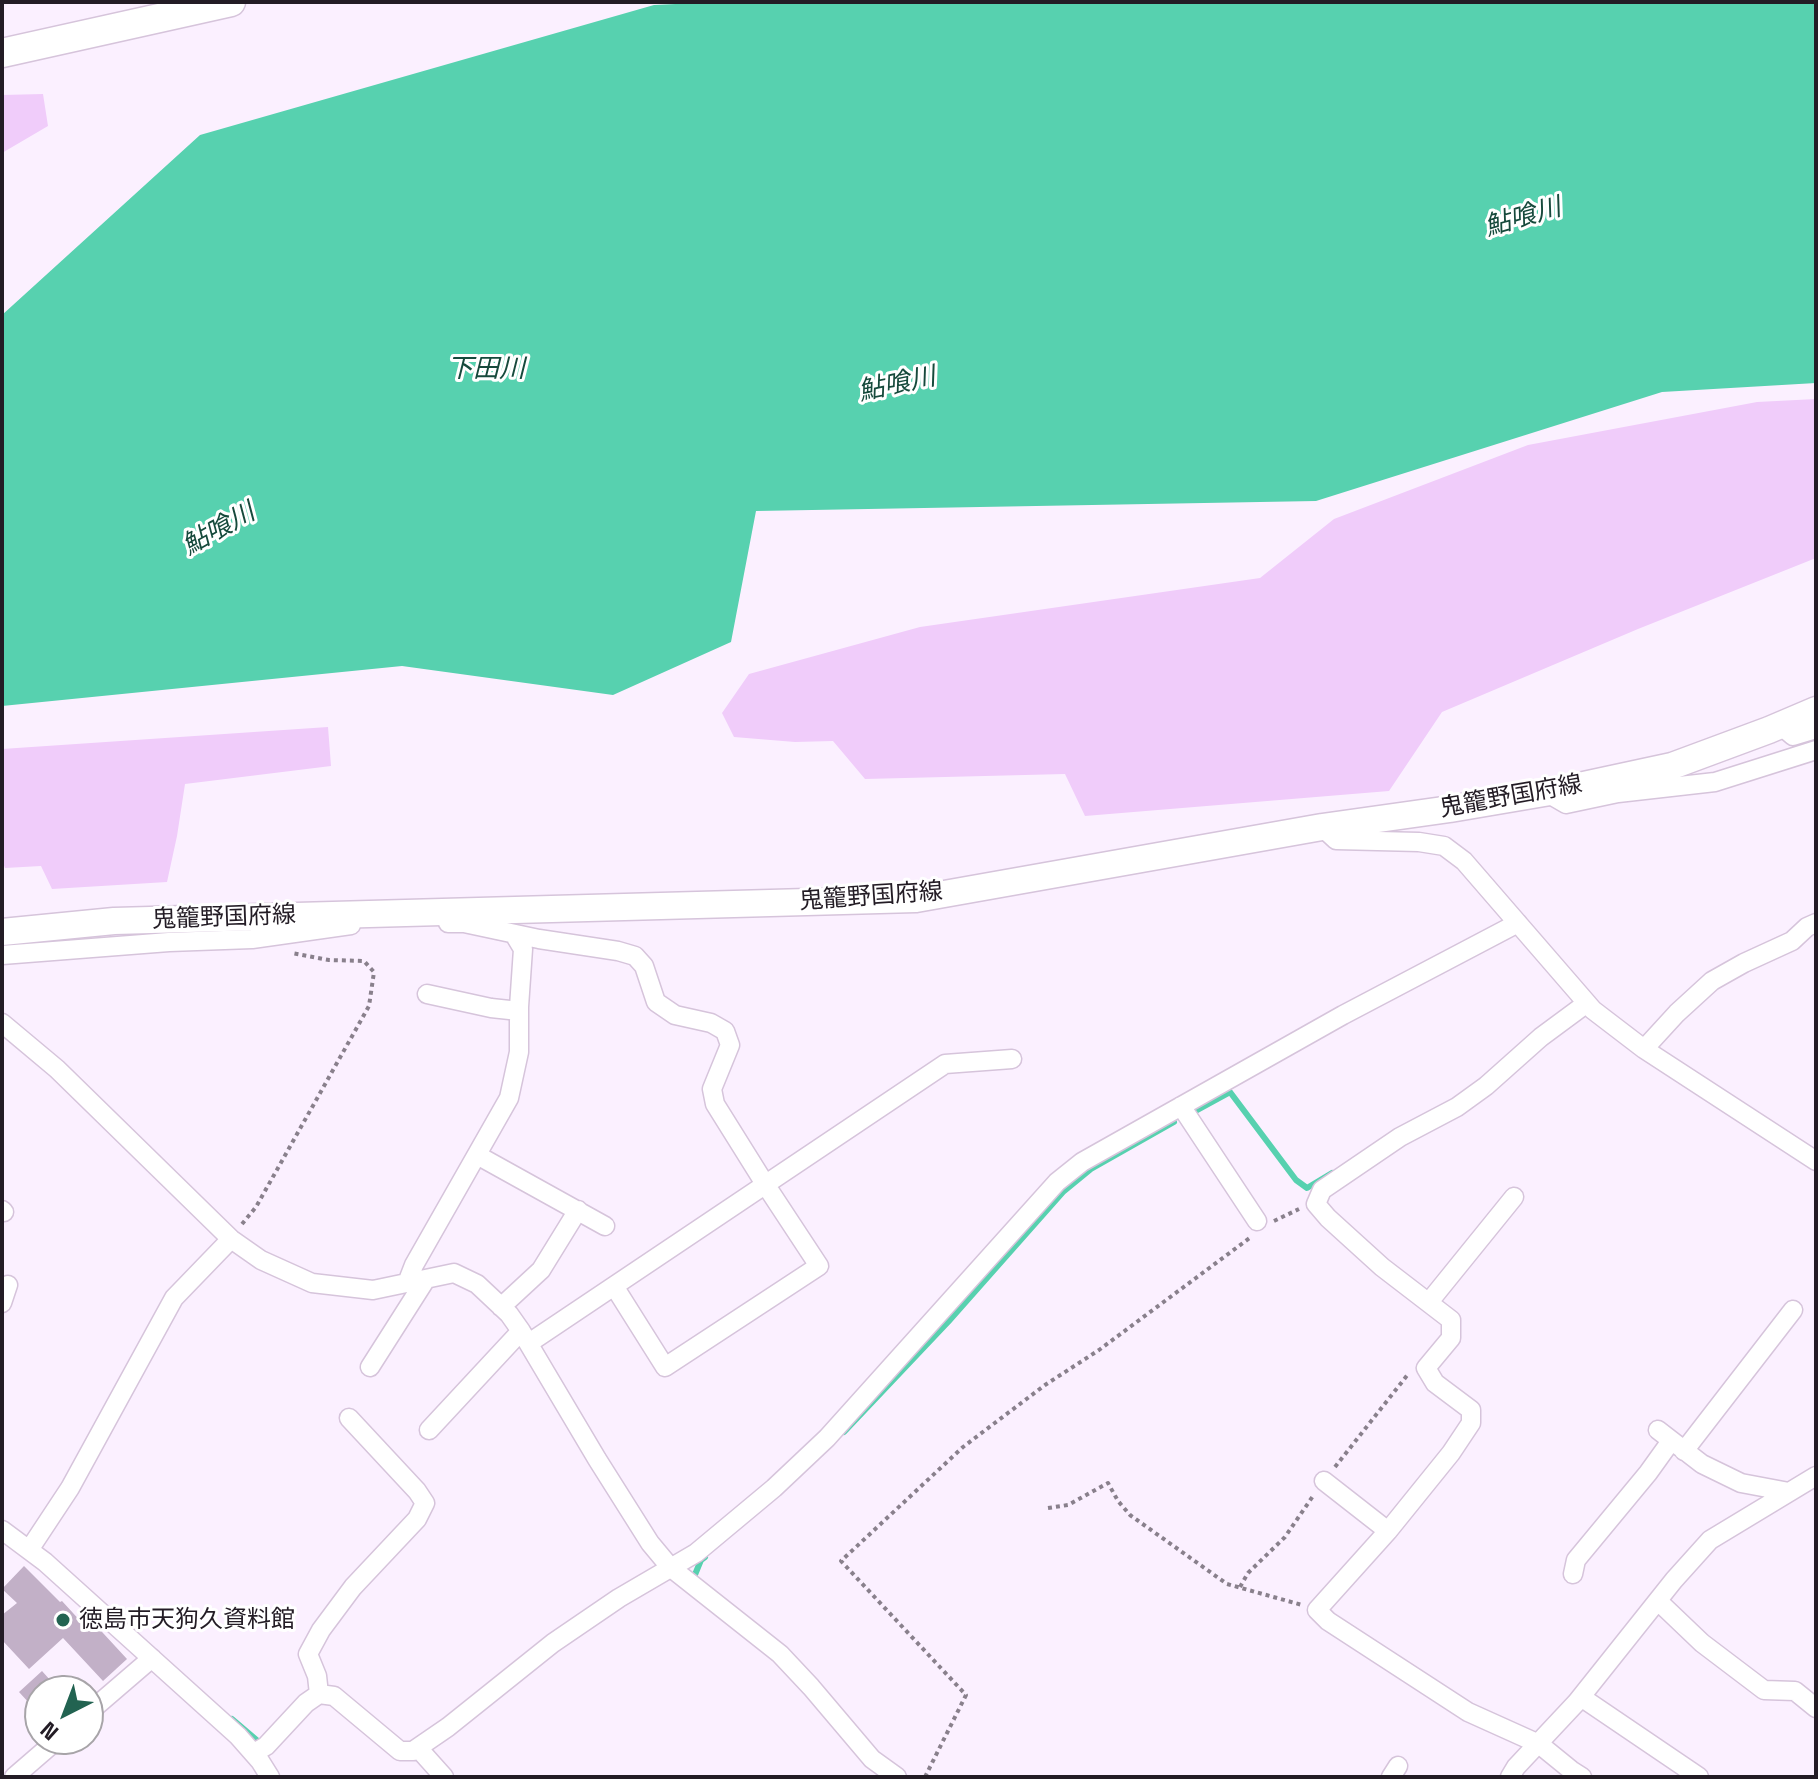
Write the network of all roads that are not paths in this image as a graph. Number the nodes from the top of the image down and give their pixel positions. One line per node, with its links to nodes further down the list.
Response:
1 (231, 2): 2 (main road)
2 (2, 53)
3 (1816, 710): 4 (main road, 鬼籠野国府線)
4 (1780, 725): 5 (street); 7 (main road, 鬼籠野国府線)
5 (1816, 729)
6 (1816, 750): 7 (street)
7 (1547, 793): 8 (main road, 鬼籠野国府線)
8 (1322, 827): 9 (main road, 鬼籠野国府線); 10 (street)
9 (405, 913): 12 (main road, 鬼籠野国府線); 13 (street); 14 (street)
10 (1518, 923): 16 (street); 21 (street)
11 (1816, 923): 19 (street)
12 (2, 932)
13 (514, 934): 17 (street); 24 (street)
14 (2, 955)
15 (427, 994): 17 (street)
16 (1587, 1003): 19 (street); 33 (street)
17 (519, 1011): 22 (street)
18 (2, 1023): 29 (street)
19 (1644, 1049): 23 (street)
20 (1012, 1059): 24 (street)
21 (1181, 1106): 28 (street); 48 (street)
22 (477, 1155): 26 (street); 30 (street)
23 (1816, 1161)
24 (765, 1184): 32 (street); 32 (street)
25 (1514, 1197): 33 (street)
26 (578, 1210): 27 (street); 35 (street)
27 (605, 1226)
28 (1261, 1226)
29 (231, 1239): 30 (street); 47 (street)
30 (417, 1281): 35 (street); 38 (street)
31 (8, 1285): 34 (street)
32 (614, 1286): 37 (street)
33 (1429, 1302): 46 (street)
34 (2, 1303)
35 (501, 1307): 37 (street)
36 (1793, 1310): 41 (street)
37 (525, 1337): 40 (street); 48 (street)
38 (370, 1367)
39 (349, 1418): 52 (street)
40 (429, 1430)
41 (1671, 1441): 44 (street); 49 (street)
42 (1816, 1476): 44 (street)
43 (1324, 1481): 46 (street)
44 (1789, 1492): 50 (street)
45 (2, 1530): 47 (street)
46 (1388, 1531): 56 (street)
47 (29, 1550): 51 (street)
48 (670, 1567): 57 (street); 63 (street)
49 (1573, 1574)
50 (1658, 1601): 53 (street); 55 (street)
51 (152, 1658): 54 (street); 58 (street)
52 (319, 1694): 57 (street); 58 (street)
53 (1581, 1697): 56 (street); 66 (street)
54 (104, 1699)
55 (1816, 1708)
56 (1539, 1744): 64 (street); 65 (street)
57 (418, 1748): 62 (street)
58 (254, 1753): 61 (street)
59 (39, 1755): 60 (street)
60 (14, 1777)
61 (270, 1777)
62 (444, 1777)
63 (897, 1777)
64 (1510, 1777)
65 (1582, 1777)
66 (1699, 1777)

